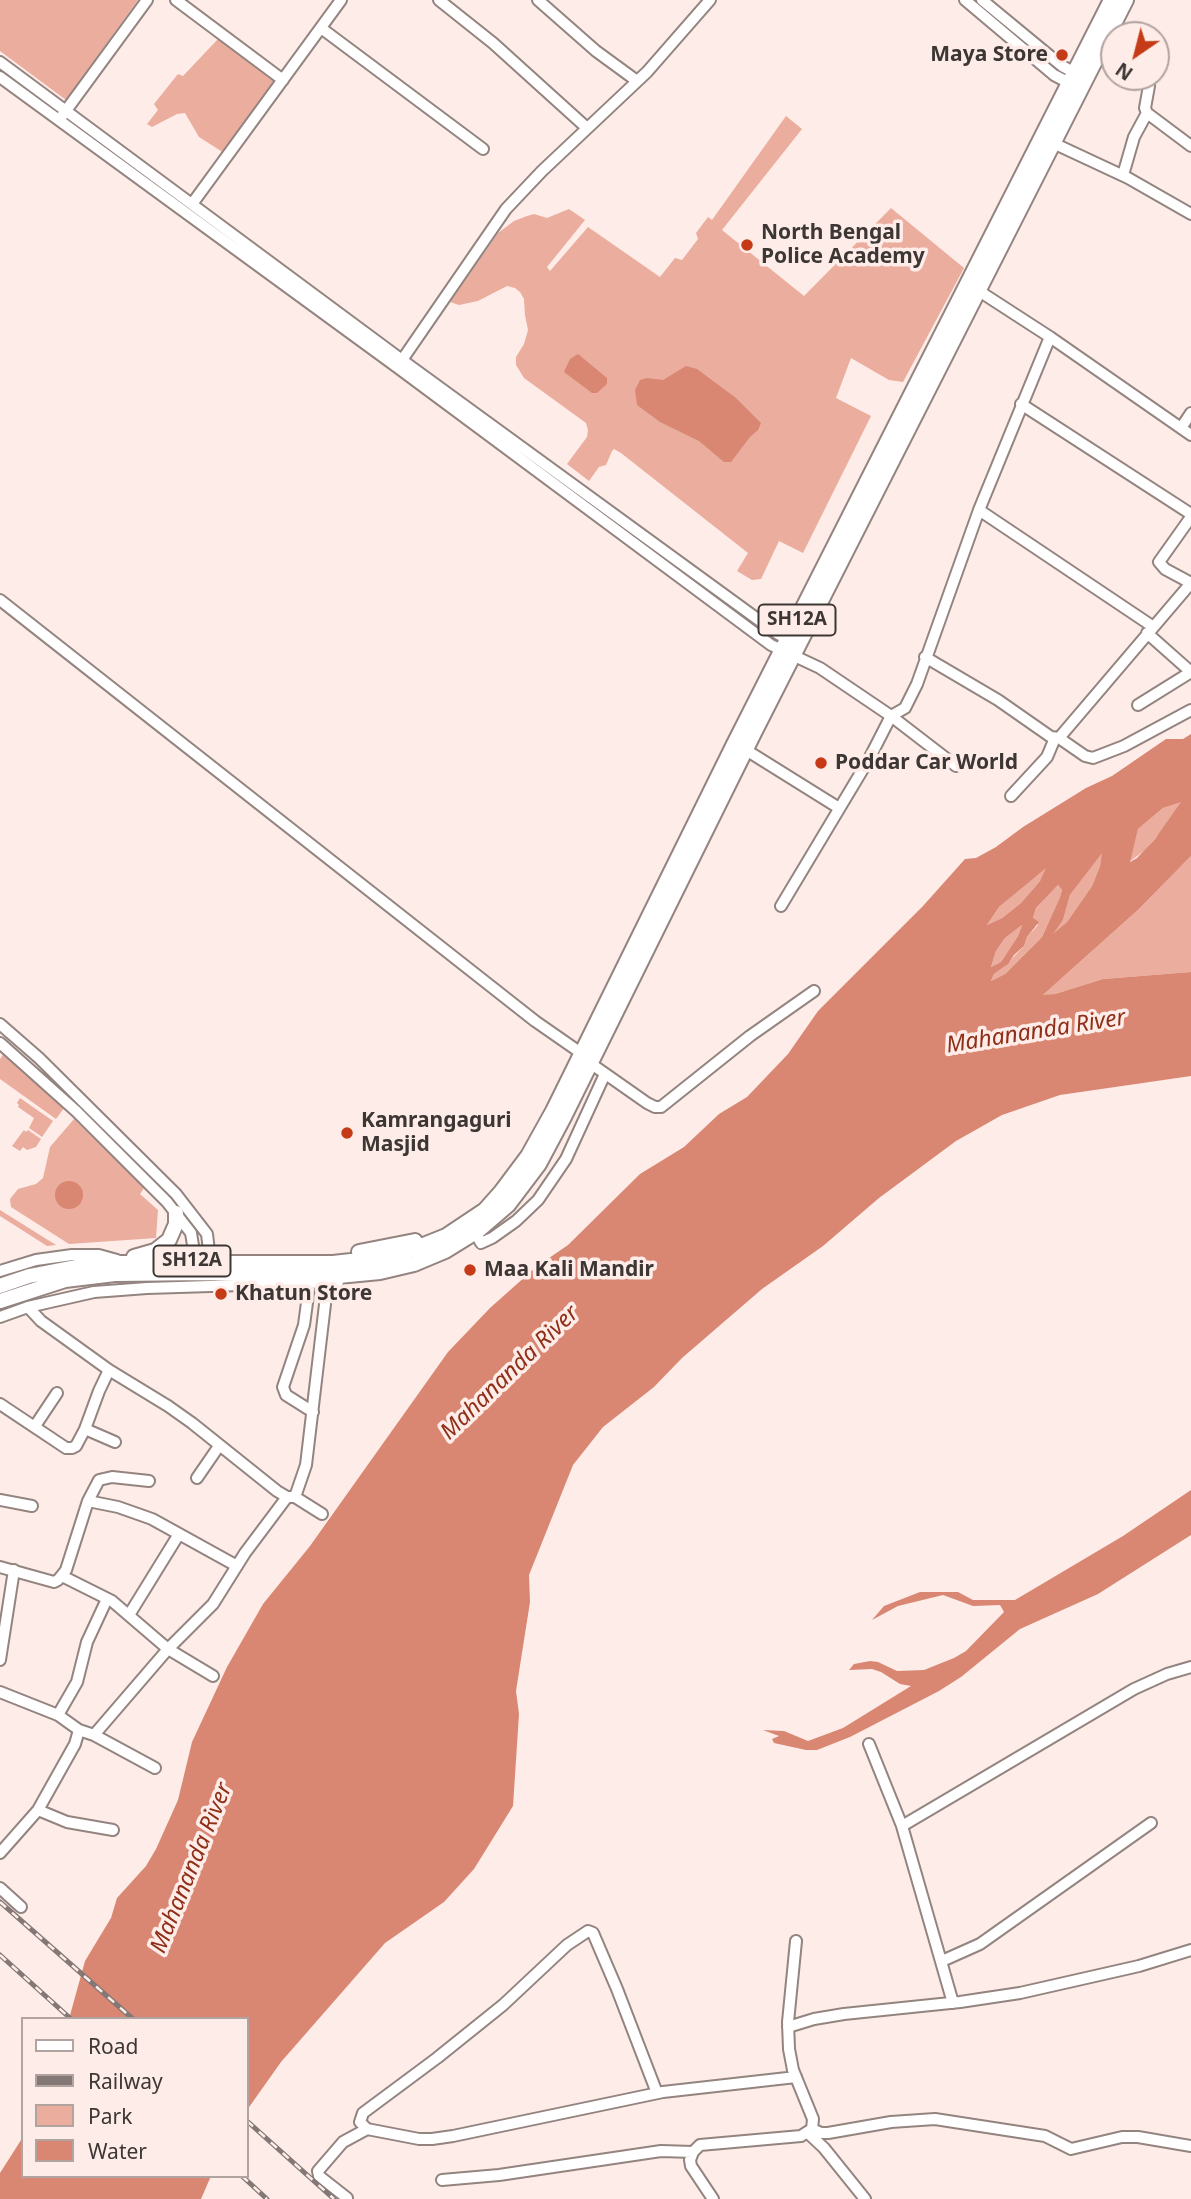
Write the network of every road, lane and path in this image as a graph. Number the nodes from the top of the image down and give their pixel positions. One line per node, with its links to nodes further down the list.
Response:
1 (147, 0): 19 (street)
2 (176, 0): 14 (street)
3 (341, 0): 11 (street)
4 (439, 0): 20 (street)
5 (538, 0): 15 (street)
6 (710, 0): 15 (street)
7 (965, 0): 16 (street)
8 (982, 0): 16 (street)
9 (1111, 0): 16 (main road, SH12A)
10 (1125, 0): 16 (main road, SH12A)
11 (321, 28): 14 (street); 23 (street)
12 (0, 62): 19 (street)
13 (0, 77): 19 (street)
14 (283, 80): 25 (street)
15 (637, 81): 20 (street)
16 (1078, 81): 21 (main road, SH12A); 39 (main road, SH12A)
17 (1148, 91): 18 (street)
18 (1147, 113): 22 (street); 24 (street)
19 (62, 115): 25 (street); 39 (street)
20 (587, 128): 29 (street)
21 (1053, 142): 24 (street); 27 (main road, SH12A)
22 (1191, 146)
23 (483, 149)
24 (1123, 175): 26 (street)
25 (192, 204): 29 (street)
26 (1191, 214)
27 (979, 291): 28 (street); 39 (main road, SH12A)
28 (1049, 337): 30 (street); 32 (street)
29 (402, 360): 39 (street)
30 (1021, 404): 34 (street); 35 (street)
31 (1191, 413): 32 (street)
32 (1181, 428): 33 (street)
33 (1191, 435)
34 (979, 510): 38 (street); 40 (street)
35 (1191, 516): 36 (street)
36 (1191, 583): 38 (street)
37 (0, 600): 54 (street)
38 (1149, 630): 41 (street); 45 (street)
39 (790, 647): 44 (street); 46 (main road, SH12A); 54 (main road, SH12A)
40 (925, 657): 44 (street); 45 (street)
41 (1191, 672): 42 (street)
42 (1138, 705)
43 (1191, 710): 45 (street)
44 (891, 716): 47 (street); 49 (street)
45 (1057, 738): 48 (street)
46 (746, 750): 49 (street); 54 (main road, SH12A)
47 (956, 766)
48 (1011, 796)
49 (839, 808): 50 (street)
50 (781, 906)
51 (814, 991): 55 (street)
52 (0, 1024): 56 (street)
53 (0, 1042): 56 (street)
54 (586, 1058): 55 (street); 60 (main road, SH12A); 60 (main road, SH12A)
55 (606, 1074): 60 (street)
56 (79, 1105): 57 (street); 58 (street)
57 (170, 1187): 58 (street); 63 (street)
58 (161, 1196): 59 (street)
59 (176, 1213): 61 (main road); 63 (street)
60 (469, 1229): 63 (main road, SH12A); 65 (main road, SH12A)
61 (119, 1261): 62 (street); 63 (main road, SH12A); 66 (main road, SH12A)
62 (0, 1271)
63 (205, 1271): 64 (main road, SH12A); 67 (main road, SH12A); 68 (street)
64 (310, 1280): 65 (main road, SH12A); 73 (street)
65 (328, 1280): 73 (street)
66 (0, 1286)
67 (0, 1301)
68 (28, 1307): 69 (street); 70 (street)
69 (0, 1317)
70 (109, 1370): 75 (street); 77 (street)
71 (57, 1393): 74 (street)
72 (0, 1405): 74 (street)
73 (313, 1412): 80 (street)
74 (34, 1426): 75 (street)
75 (85, 1429): 76 (street)
76 (115, 1442)
77 (219, 1446): 78 (street); 80 (street)
78 (197, 1478)
79 (149, 1480): 82 (street)
80 (291, 1497): 84 (street); 86 (street)
81 (0, 1500): 83 (street)
82 (88, 1501): 85 (street); 89 (street)
83 (32, 1506)
84 (322, 1514)
85 (179, 1534): 86 (street); 92 (street)
86 (237, 1566): 93 (street)
87 (0, 1567): 88 (street)
88 (14, 1570): 89 (street); 91 (street)
89 (62, 1576): 90 (street)
90 (107, 1599): 92 (street); 98 (street)
91 (3, 1615): 94 (street)
92 (129, 1615): 93 (street)
93 (168, 1649): 96 (street); 100 (street)
94 (0, 1661)
95 (1191, 1667): 105 (street)
96 (213, 1676)
97 (0, 1692): 98 (street)
98 (58, 1715): 99 (street)
99 (79, 1730): 100 (street); 103 (street)
100 (94, 1735): 102 (street)
101 (869, 1744): 105 (street)
102 (155, 1768)
103 (38, 1810): 106 (street); 107 (street)
104 (1151, 1823): 112 (street)
105 (902, 1826): 112 (street)
106 (113, 1830)
107 (0, 1853)
108 (0, 1888): 109 (street)
109 (21, 1907)
110 (796, 1941): 114 (street)
111 (1191, 1950): 113 (street)
112 (942, 1961): 113 (street)
113 (953, 2003): 114 (street)
114 (788, 2027): 115 (street)
115 (796, 2077): 116 (street); 118 (street)
116 (657, 2093): 117 (street); 117 (street)
117 (368, 2129): 122 (street)
118 (810, 2131): 119 (street); 120 (street); 124 (street)
119 (1191, 2146)
120 (693, 2152): 121 (street); 123 (street)
121 (442, 2180)
122 (347, 2198)
123 (713, 2199)
124 (865, 2199)

